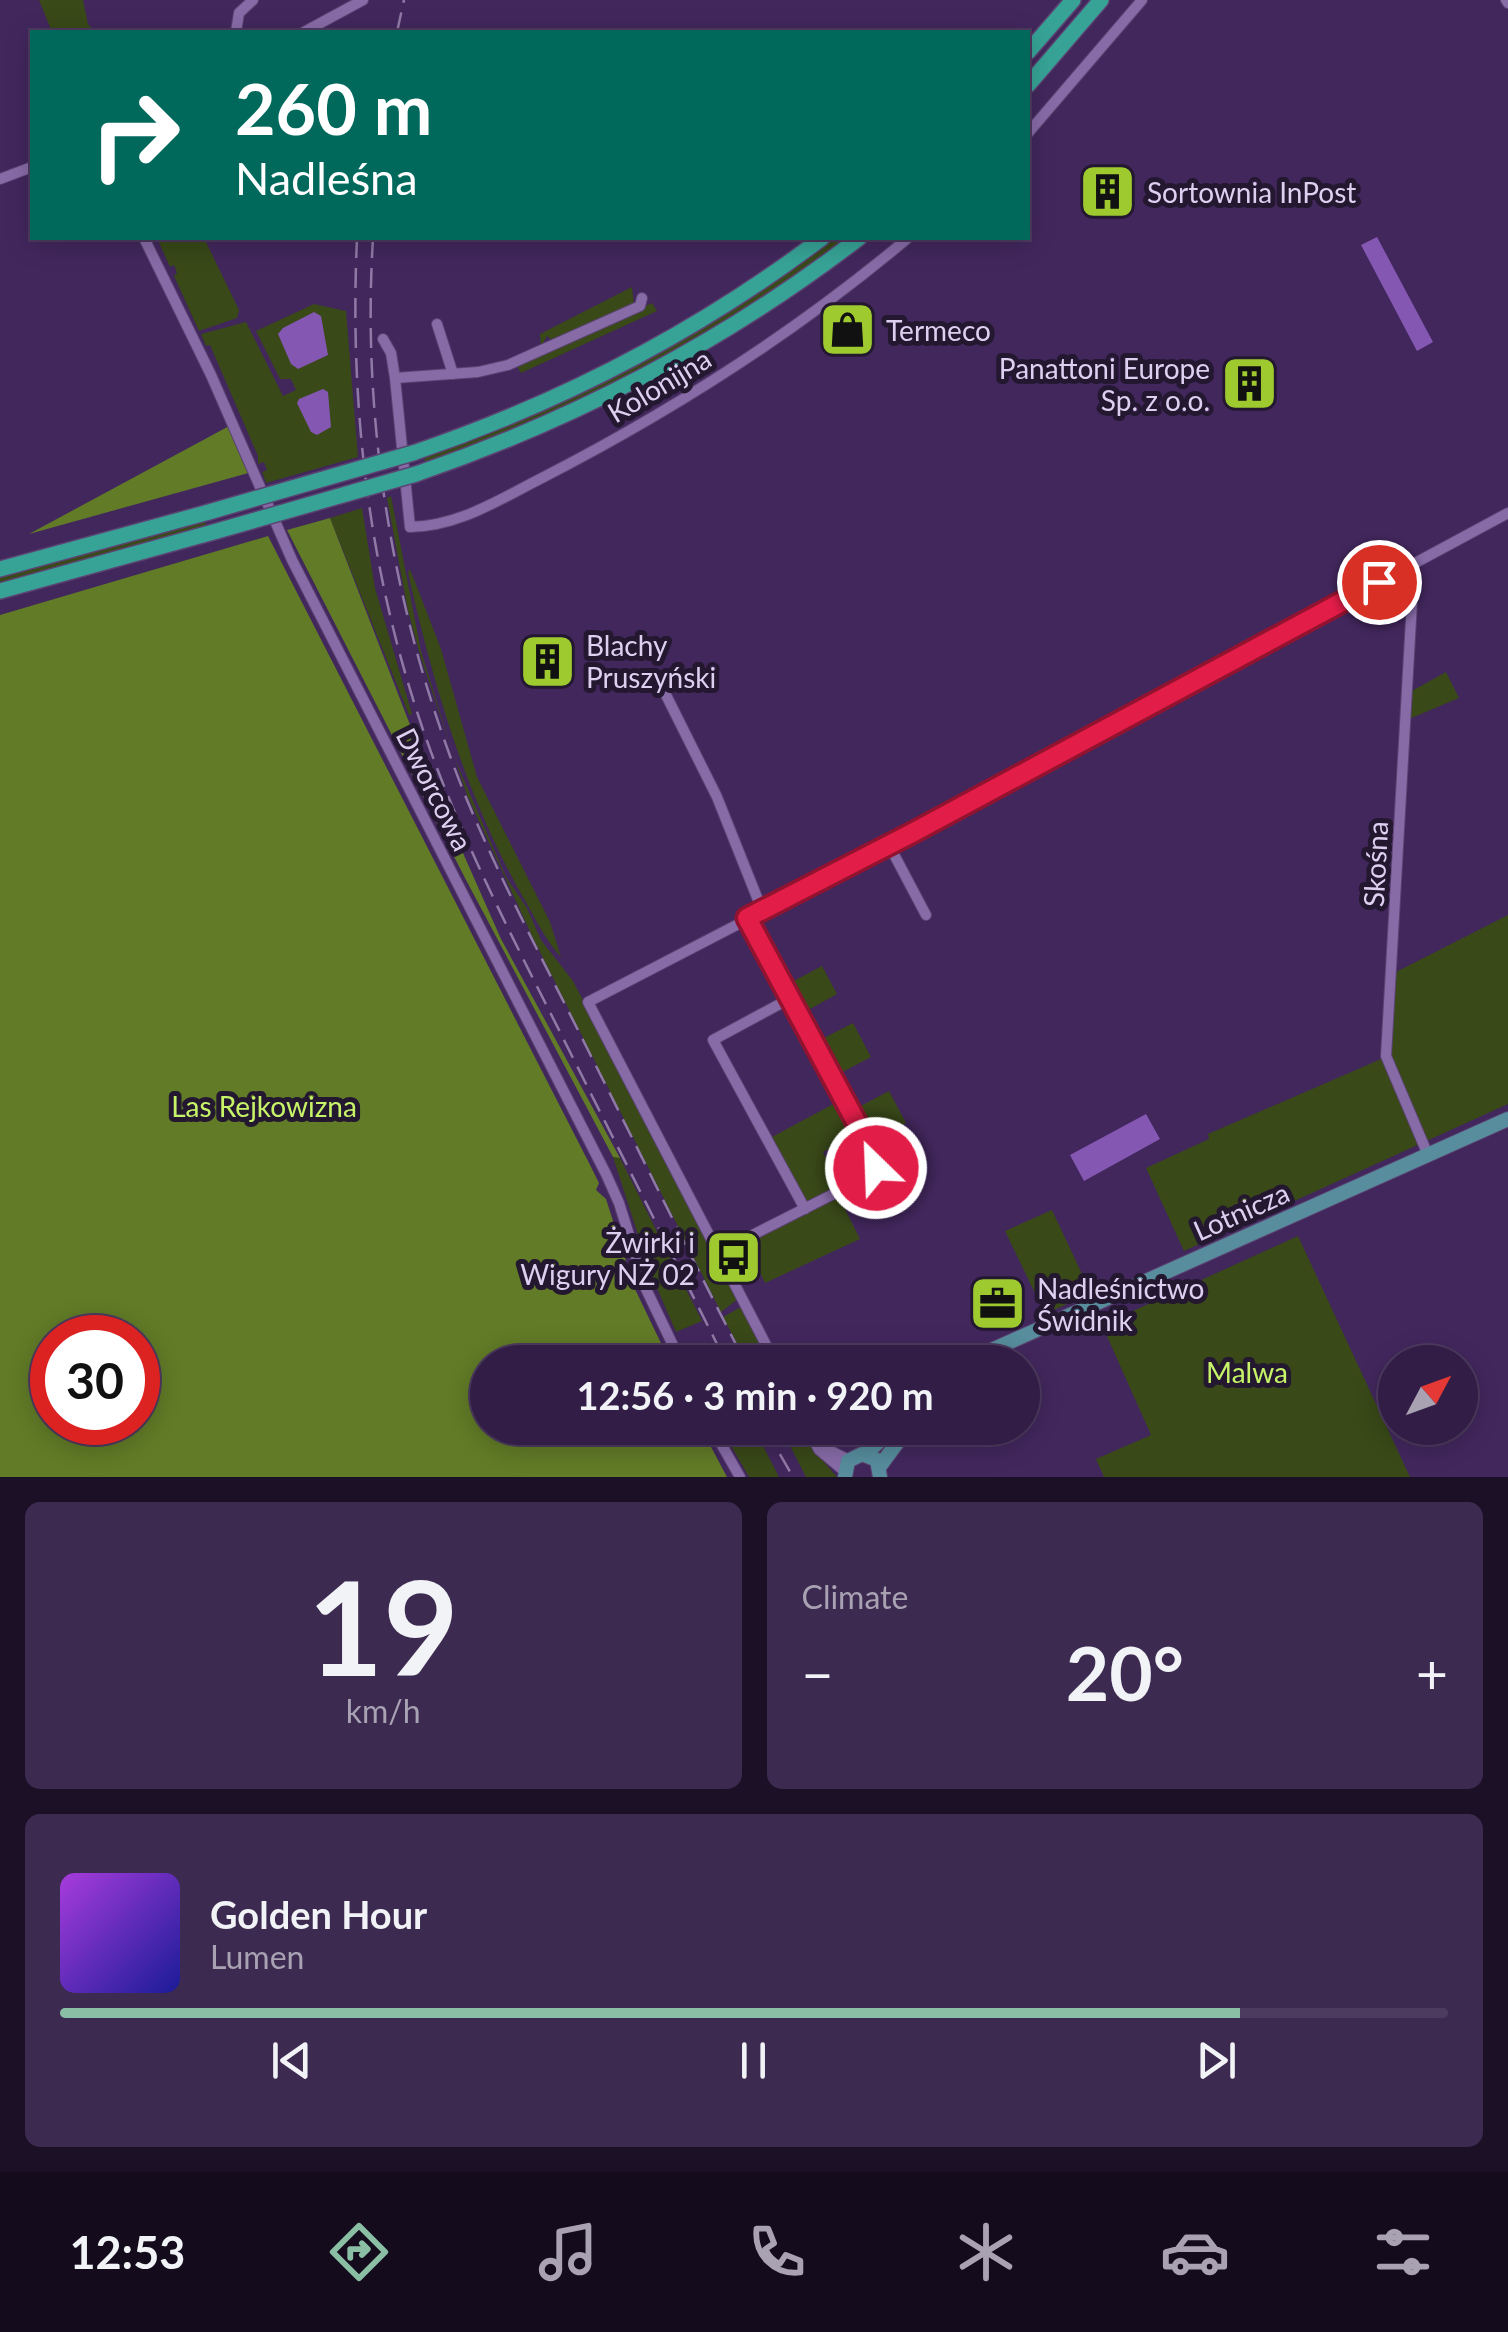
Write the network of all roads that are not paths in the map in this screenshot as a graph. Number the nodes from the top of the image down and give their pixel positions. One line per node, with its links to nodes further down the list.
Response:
1 (253, 0): 6 (street)
2 (363, 0): 7 (street)
3 (1072, 0): 8 (highway)
4 (1142, 0): 10 (street)
5 (1099, 3): 9 (highway)
6 (236, 30)
7 (308, 30)
8 (1030, 50)
9 (1030, 82)
10 (1030, 131)
11 (30, 169): 12 (street)
12 (0, 179)
13 (145, 240): 36 (street, Dworcowa)
14 (819, 240): 24 (highway, bridge)
15 (856, 240): 25 (highway, bridge)
16 (906, 240): 21 (street, Kolonijna)
17 (642, 298): 20 (street)
18 (437, 324): 20 (street)
19 (382, 339): 21 (street)
20 (453, 374): 21 (street)
21 (396, 378)
22 (1508, 514): 23 (street)
23 (1406, 568): 27 (street); 33 (street, Skośna)
24 (0, 569)
25 (0, 591)
26 (660, 683): 28 (street)
27 (889, 845): 28 (street); 29 (street)
28 (762, 910): 30 (street)
29 (926, 915)
30 (747, 918): 31 (street); 35 (street)
31 (789, 999): 34 (street); 34 (street)
32 (1508, 1119): 33 (main road, Lotnicza)
33 (1428, 1155): 38 (main road, Lotnicza)
34 (805, 1210): 35 (street)
35 (718, 1252): 37 (street)
36 (673, 1345)
37 (766, 1345)
38 (1007, 1345)
39 (722, 1445): 46 (street)
40 (823, 1445): 44 (street)
41 (875, 1445): 43 (main road)
42 (897, 1445): 45 (main road)
43 (866, 1454): 44 (main road); 45 (main road)
44 (846, 1469)
45 (880, 1471)
46 (740, 1477)

